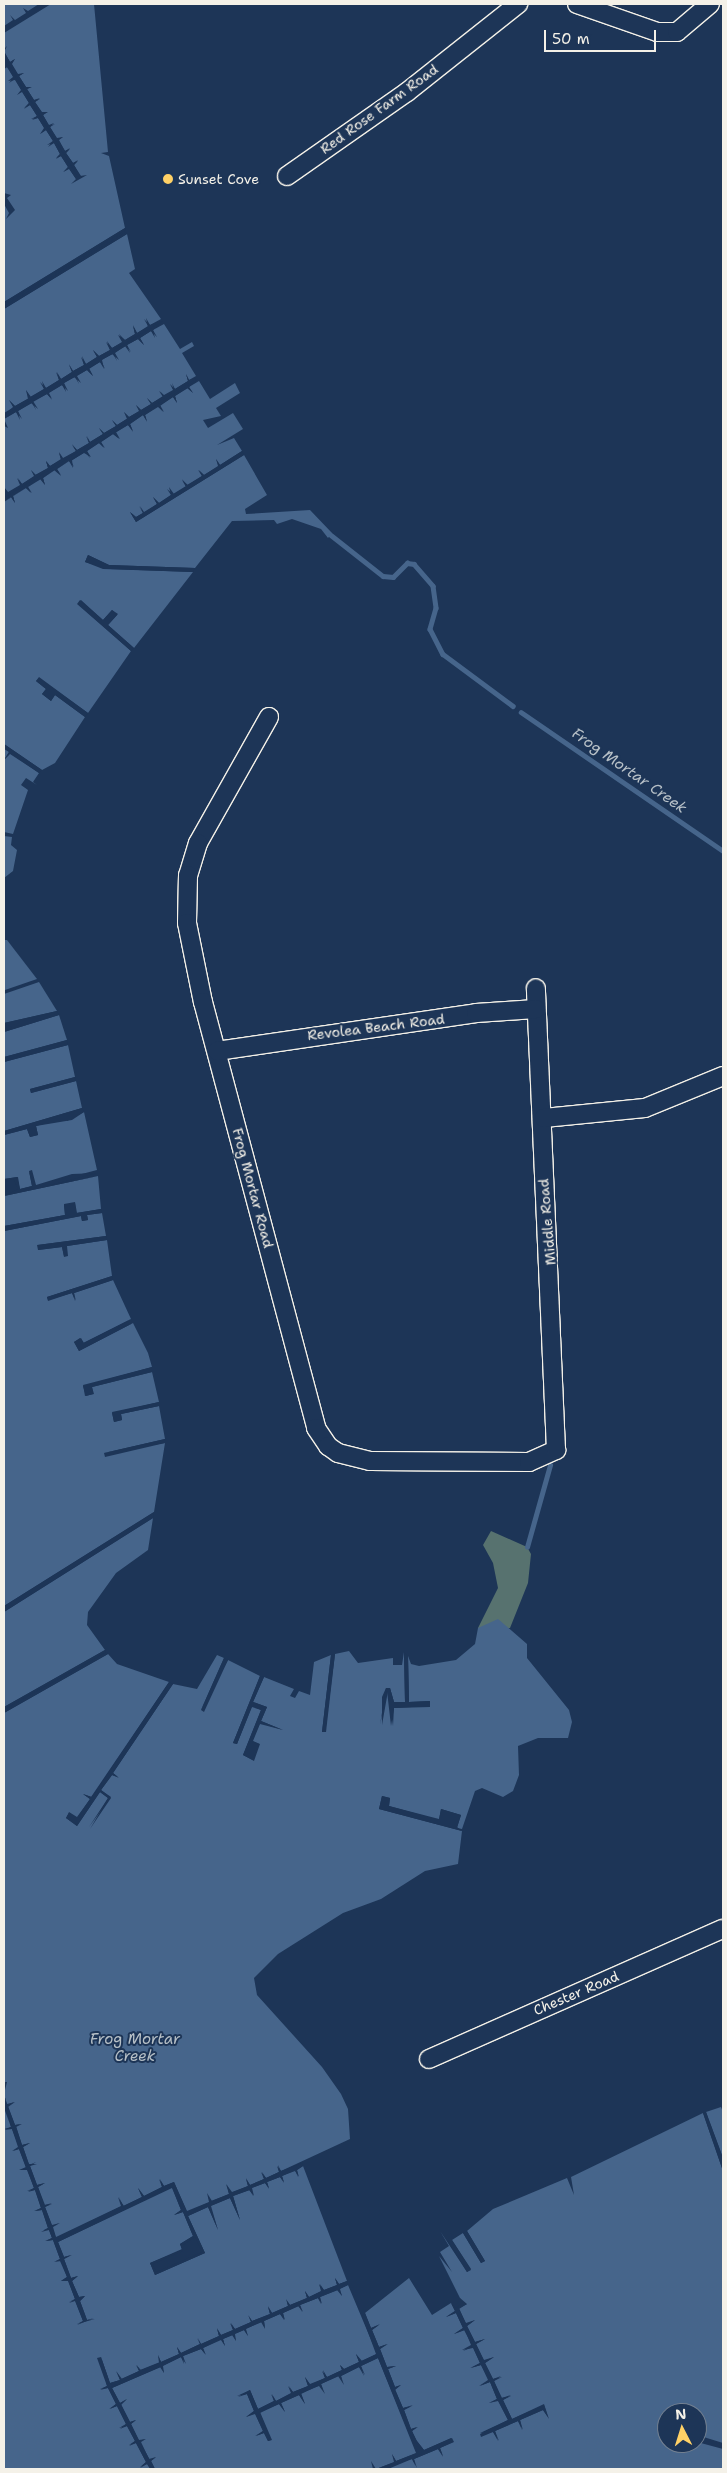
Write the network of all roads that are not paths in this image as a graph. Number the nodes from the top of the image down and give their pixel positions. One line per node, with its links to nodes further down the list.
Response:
1 (518, 4): 4 (street, Red Rose Farm Road)
2 (578, 4): 3 (street)
3 (710, 4)
4 (286, 176)
5 (269, 717): 8 (street, Frog Mortar Road)
6 (536, 988): 7 (street, Middle Road)
7 (536, 1009): 8 (street, Revolea Beach Road); 10 (street, Middle Road)
8 (217, 1050): 11 (street, Frog Mortar Road)
9 (723, 1076): 10 (street)
10 (544, 1118): 11 (street, Middle Road)
11 (552, 1454)
12 (723, 1929): 13 (street, Chester Road)
13 (429, 2059)

